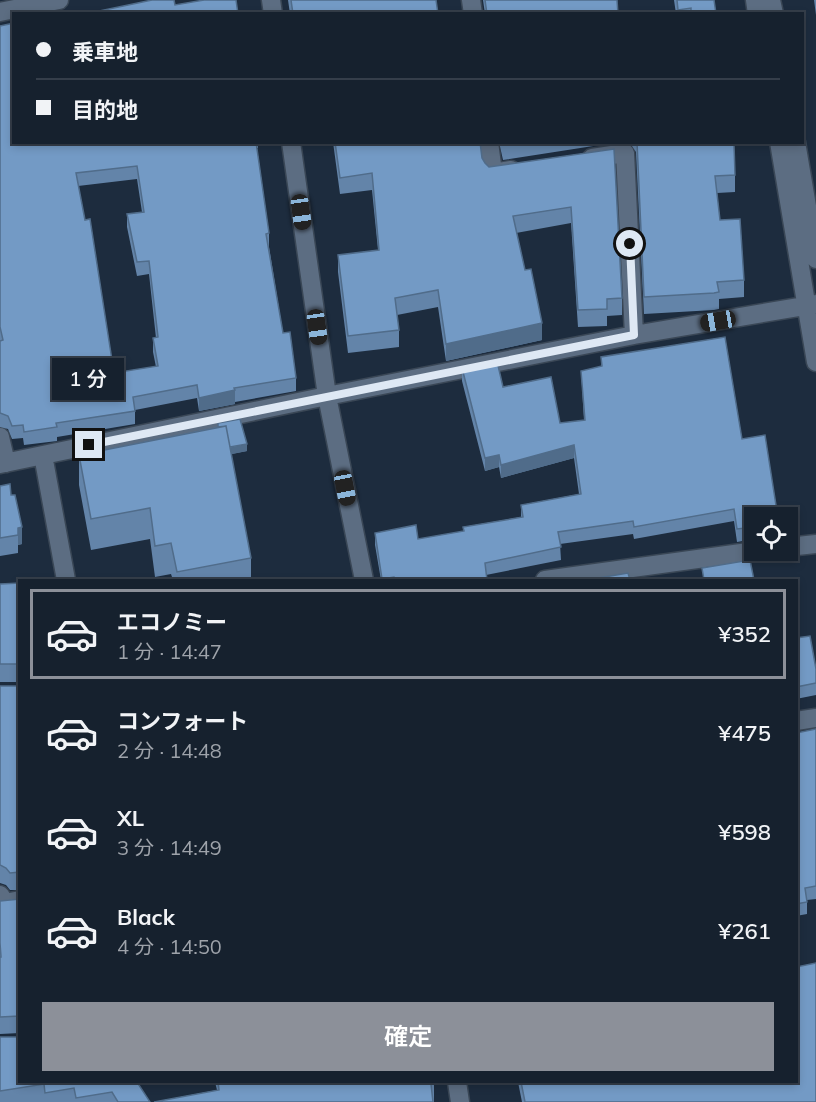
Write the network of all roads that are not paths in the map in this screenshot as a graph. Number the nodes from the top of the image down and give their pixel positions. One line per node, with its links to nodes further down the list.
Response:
1 (59, 0): 2 (street)
2 (0, 12)
3 (291, 144): 14 (street)
4 (489, 144): 8 (street)
5 (780, 144): 9 (street)
6 (796, 144): 9 (street)
7 (570, 161): 12 (street)
8 (526, 168)
9 (802, 183): 10 (street); 11 (street)
10 (816, 259)
11 (811, 305): 12 (street); 13 (street)
12 (634, 335): 14 (street)
13 (816, 362)
14 (327, 396): 16 (street); 22 (street)
15 (0, 437): 17 (street)
16 (43, 455): 17 (street); 21 (street)
17 (3, 463)
18 (816, 544): 19 (street)
19 (798, 546)
20 (744, 553): 23 (street)
21 (66, 579)
22 (364, 579)
23 (552, 579)
24 (816, 718): 25 (street)
25 (798, 721)
26 (0, 895): 27 (street)
27 (18, 900)
28 (458, 1083): 29 (street)
29 (460, 1102)

